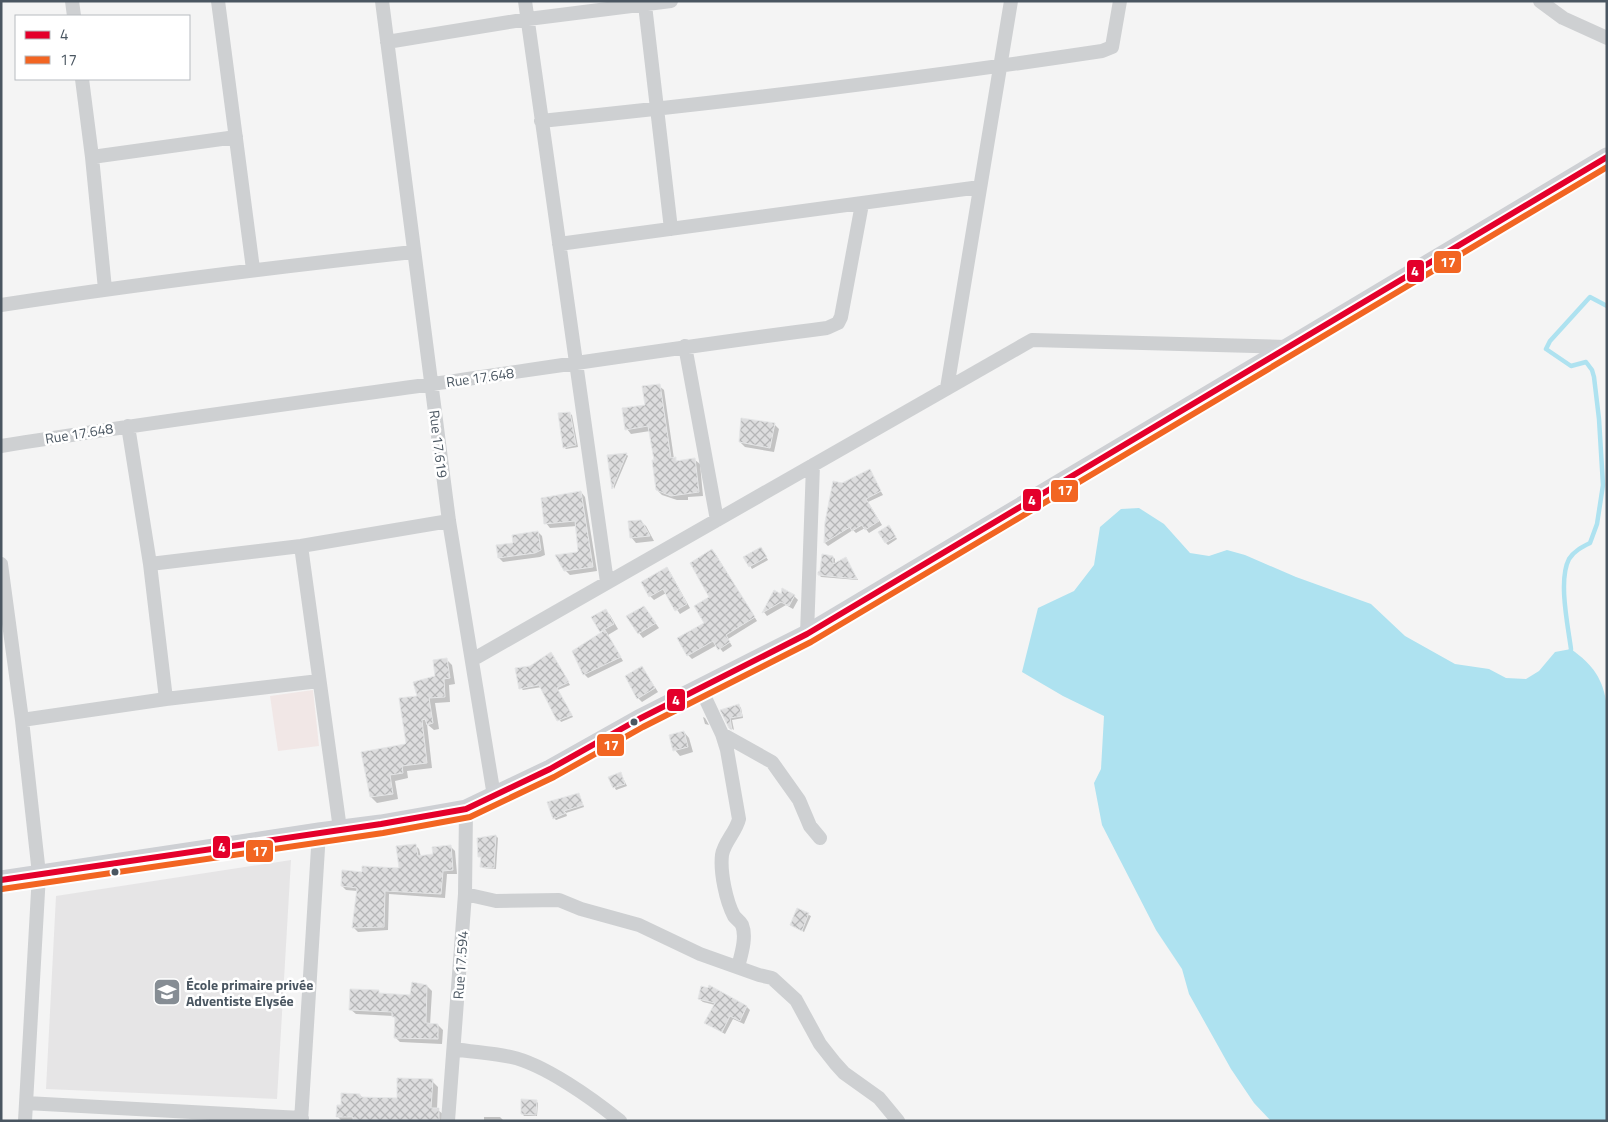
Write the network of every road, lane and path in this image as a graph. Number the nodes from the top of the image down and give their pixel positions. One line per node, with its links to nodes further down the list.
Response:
1 (72, 1): 10 (street)
2 (218, 1): 18 (street)
3 (382, 1): 13 (street, Rue 17.619)
4 (525, 1): 11 (street)
5 (671, 1): 9 (street)
6 (1011, 1): 14 (street)
7 (1120, 1): 14 (street)
8 (1540, 1): 12 (street)
9 (645, 5): 11 (street); 16 (street)
10 (74, 15)
11 (528, 18): 13 (street); 17 (street)
12 (1607, 38)
13 (387, 42): 25 (street, Rue 17.619)
14 (1000, 66): 16 (street); 21 (street)
15 (82, 80): 19 (street)
16 (656, 109): 17 (street); 23 (street)
17 (541, 121): 24 (street)
18 (236, 137): 19 (street); 26 (street)
19 (92, 157): 27 (street)
20 (1607, 157): 30 (street)
21 (980, 187): 22 (street); 33 (street)
22 (862, 204): 23 (street); 29 (street, Rue 17.648)
23 (671, 229): 24 (street)
24 (559, 244): 31 (street)
25 (413, 252): 26 (street); 32 (street, Rue 17.619)
26 (253, 269): 27 (street)
27 (105, 289): 28 (street)
28 (1, 305)
29 (686, 346): 31 (street, Rue 17.648); 37 (street)
30 (1286, 347): 33 (street); 43 (street)
31 (576, 363): 32 (street, Rue 17.648); 42 (street)
32 (432, 384): 34 (street, Rue 17.648); 38 (street, Rue 17.619)
33 (946, 388): 36 (street)
34 (128, 426): 35 (street, Rue 17.648); 41 (street)
35 (1, 446)
36 (813, 465): 37 (street); 43 (street)
37 (717, 520): 42 (street)
38 (449, 521): 39 (street); 44 (street, Rue 17.619)
39 (301, 546): 41 (street); 45 (street)
40 (1, 564): 48 (street)
41 (150, 564): 47 (street)
42 (608, 582): 44 (street)
43 (807, 634): 46 (street)
44 (472, 660): 50 (street, Rue 17.619)
45 (319, 681): 47 (street); 52 (street)
46 (700, 687): 49 (street); 50 (street)
47 (166, 699): 48 (street)
48 (22, 720): 55 (street)
49 (722, 734): 54 (street); 58 (street)
50 (494, 796): 51 (street)
51 (466, 809): 52 (street); 57 (street, Rue 17.594)
52 (340, 829): 53 (street)
53 (319, 832): 55 (street); 62 (street)
54 (820, 838)
55 (39, 874): 56 (street); 60 (street)
56 (1, 880)
57 (466, 894): 58 (street); 59 (street, Rue 17.594)
58 (738, 967): 66 (street)
59 (454, 1049): 64 (street, Rue 17.594); 65 (street)
60 (26, 1103): 61 (street); 63 (street)
61 (185, 1116): 62 (street)
62 (302, 1119)
63 (25, 1121)
64 (448, 1121)
65 (620, 1121)
66 (898, 1121)

